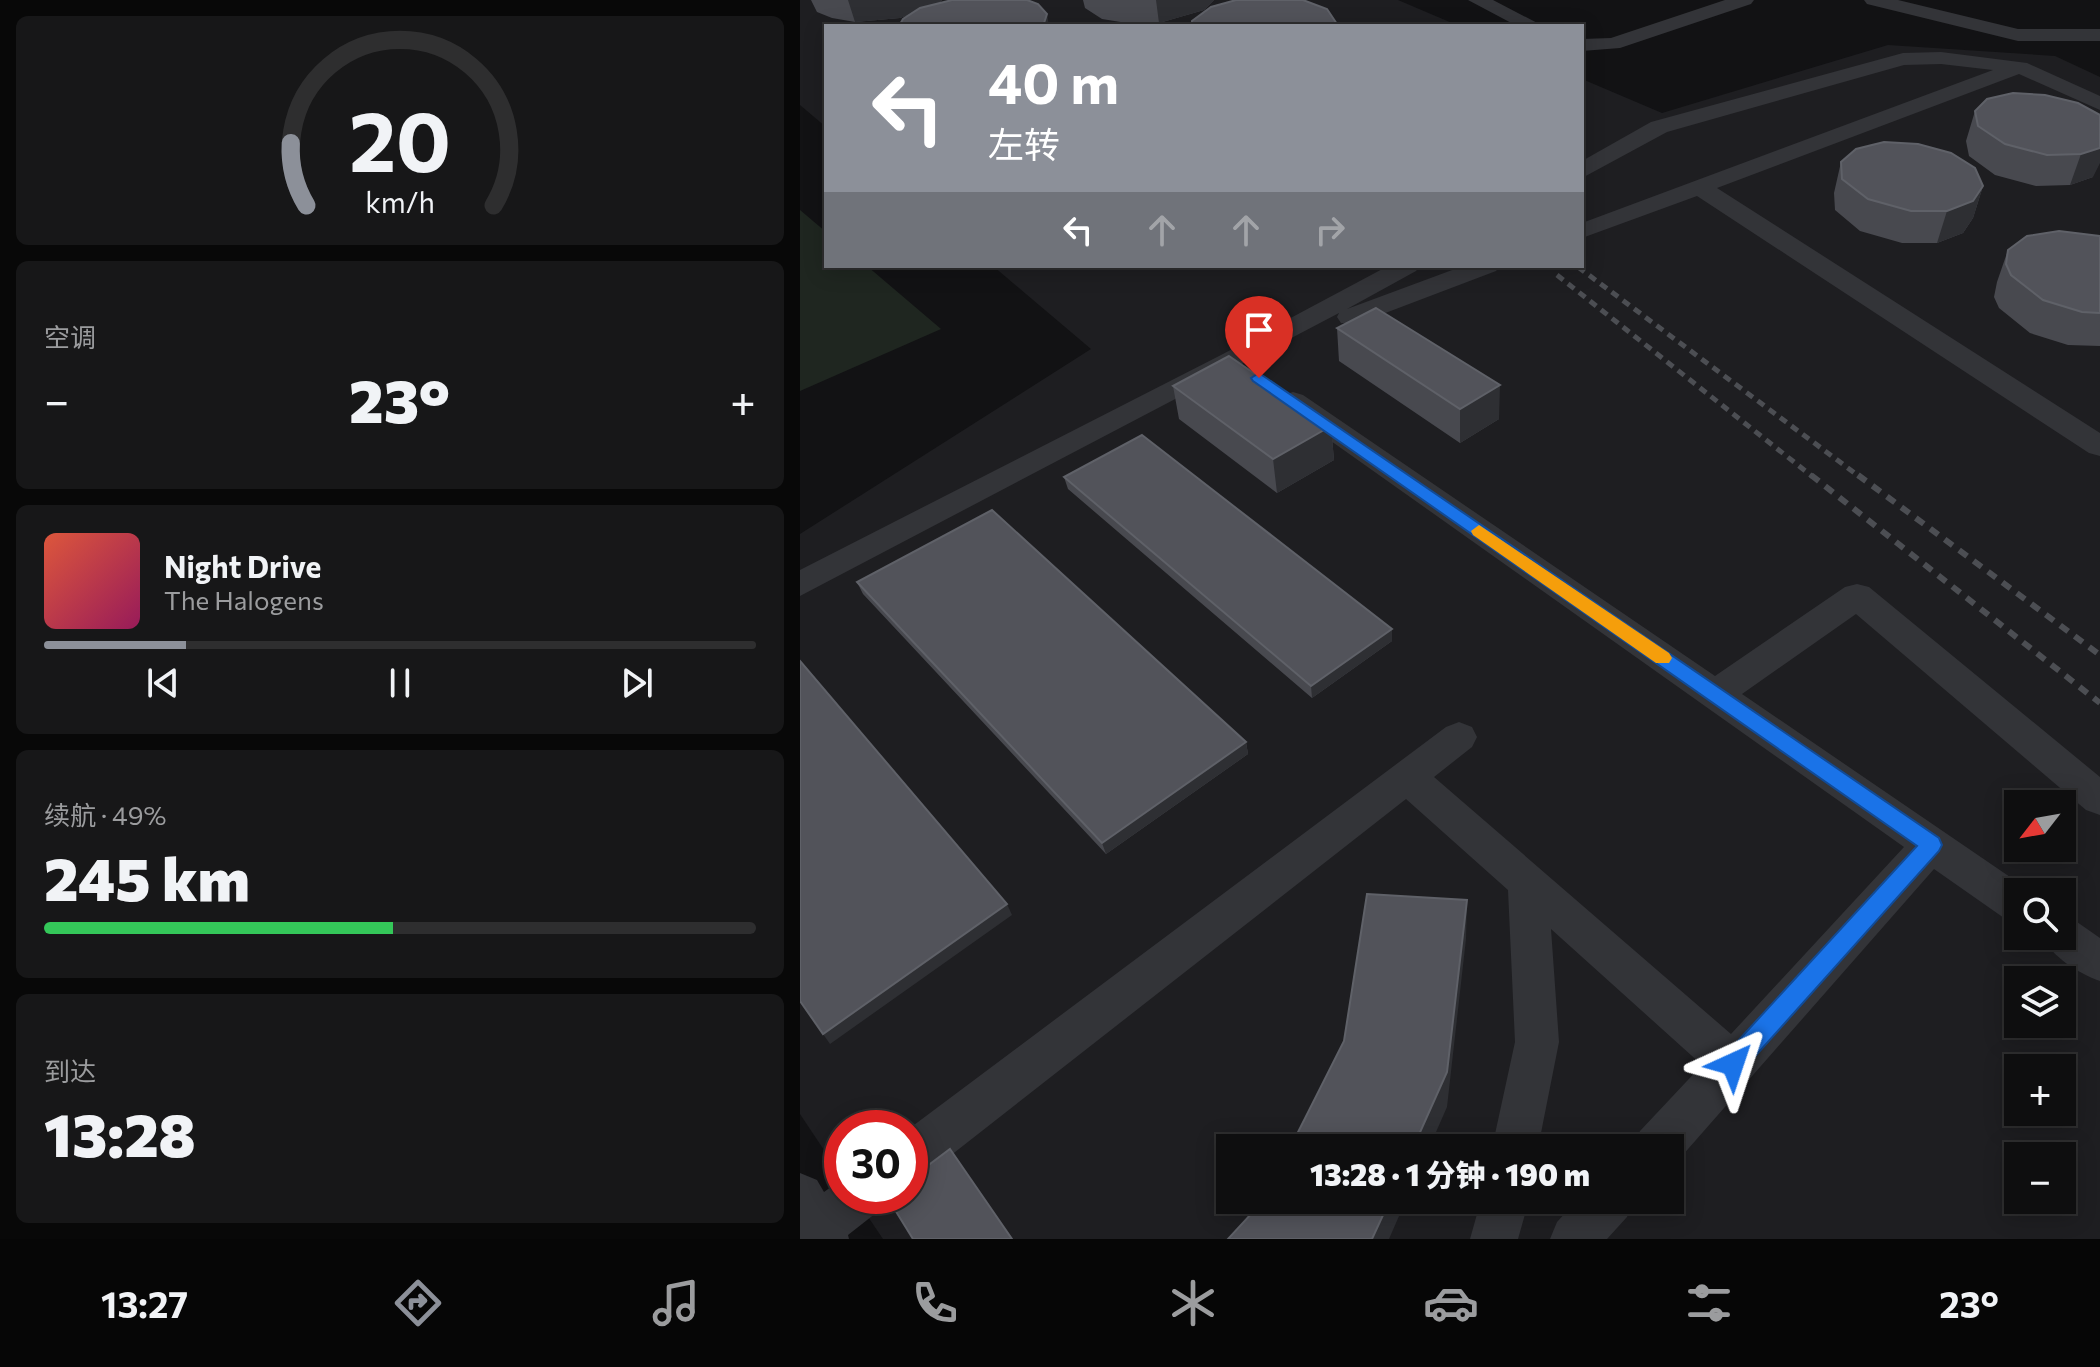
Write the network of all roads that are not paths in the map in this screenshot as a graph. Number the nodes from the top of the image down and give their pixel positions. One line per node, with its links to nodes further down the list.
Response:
1 (1478, 0): 4 (street)
2 (1744, 0): 6 (street)
3 (1874, 0): 5 (street)
4 (1529, 24)
5 (2100, 35)
6 (1584, 45)
7 (2020, 67): 8 (street); 9 (street); 10 (street)
8 (2100, 104)
9 (1584, 170)
10 (1699, 187): 11 (street); 15 (street)
11 (1584, 230)
12 (1404, 268): 14 (street)
13 (1483, 268): 14 (street)
14 (1255, 375): 16 (street); 17 (street)
15 (2100, 446)
16 (800, 584)
17 (1715, 694): 20 (street); 21 (street)
18 (1459, 737): 19 (street)
19 (1408, 777): 22 (street); 29 (street)
20 (2100, 799)
21 (1931, 845): 23 (street); 26 (street)
22 (1528, 883): 26 (street); 27 (street)
23 (2004, 895)
24 (2076, 945): 25 (street)
25 (2100, 962)
26 (1733, 1064): 28 (street)
27 (1518, 1134)
28 (1670, 1134)
29 (928, 1143)
30 (1501, 1214): 32 (street)
31 (1597, 1214): 33 (street)
32 (1494, 1239)
33 (1574, 1239)

